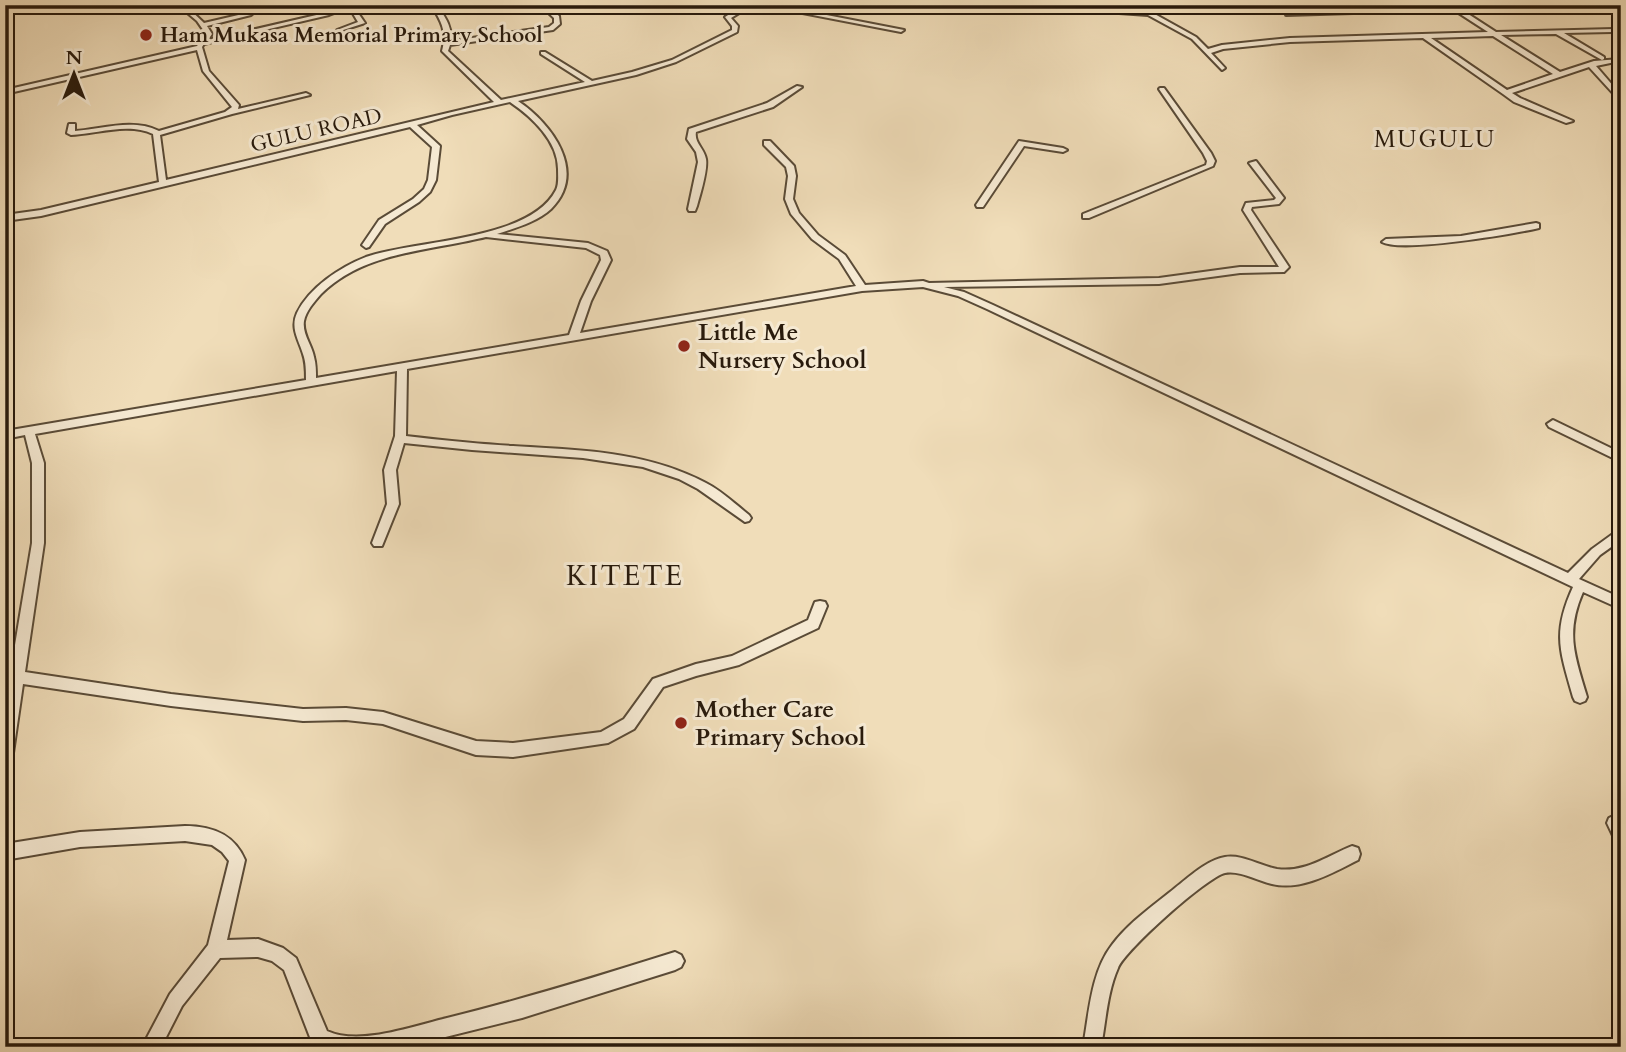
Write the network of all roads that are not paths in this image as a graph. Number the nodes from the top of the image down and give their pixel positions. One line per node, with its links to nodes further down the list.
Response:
1 (181, 5): 12 (street)
2 (433, 5): 19 (street)
3 (543, 5): 19 (street)
4 (749, 5): 27 (street, GULU ROAD)
5 (764, 5): 13 (street)
6 (1108, 5): 21 (street)
7 (1553, 5): 9 (street)
8 (343, 6): 15 (street); 20 (street)
9 (1452, 7): 11 (street); 17 (street)
10 (255, 9): 12 (street)
11 (1288, 14)
12 (204, 25): 20 (street)
13 (901, 30)
14 (1612, 30): 16 (street)
15 (339, 31)
16 (1559, 33): 17 (street); 24 (street)
17 (1492, 34): 18 (street); 26 (street)
18 (1426, 36): 21 (street); 31 (street)
19 (449, 43): 35 (street)
20 (201, 45): 30 (street); 36 (street)
21 (1208, 52): 25 (street)
22 (542, 53): 27 (street)
23 (1618, 60): 24 (street)
24 (1598, 61): 26 (street); 33 (street)
25 (1222, 68)
26 (1559, 75): 31 (street)
27 (591, 83): 34 (street, GULU ROAD)
28 (799, 87): 46 (street)
29 (1162, 89): 47 (street)
30 (5, 92)
31 (1504, 93): 37 (street)
32 (306, 95): 36 (street)
33 (1621, 100)
34 (513, 101): 35 (street, GULU ROAD); 50 (street)
35 (499, 102): 38 (street, GULU ROAD)
36 (233, 112): 40 (street)
37 (1569, 121)
38 (412, 125): 44 (street, GULU ROAD); 52 (street)
39 (72, 126): 40 (street)
40 (157, 133): 44 (street)
41 (767, 143): 54 (street)
42 (1063, 150): 45 (street)
43 (1252, 163): 53 (street)
44 (163, 184): 48 (street, GULU ROAD)
45 (981, 205)
46 (692, 209)
47 (1086, 216)
48 (5, 218)
49 (1536, 226): 51 (street)
50 (484, 236): 55 (street); 57 (street)
51 (1385, 243)
52 (366, 245)
53 (923, 284): 54 (street); 66 (street)
54 (862, 288): 55 (street)
55 (572, 338): 56 (street)
56 (402, 367): 57 (street); 61 (street)
57 (311, 382): 59 (street)
58 (1553, 424): 62 (street)
59 (29, 431): 60 (street); 69 (street)
60 (5, 435)
61 (400, 436): 63 (street); 65 (street)
62 (1621, 458)
63 (745, 518)
64 (1621, 533): 66 (street)
65 (378, 543)
66 (1575, 583): 67 (street); 72 (street)
67 (1621, 604)
68 (820, 606): 71 (street)
69 (20, 653): 70 (street); 71 (street)
70 (5, 659)
71 (17, 677): 73 (street)
72 (1580, 697)
73 (5, 754)
74 (5, 852): 76 (street)
75 (1352, 854): 79 (street)
76 (216, 949): 77 (street); 78 (street)
77 (675, 961)
78 (151, 1047)
79 (1092, 1047)

